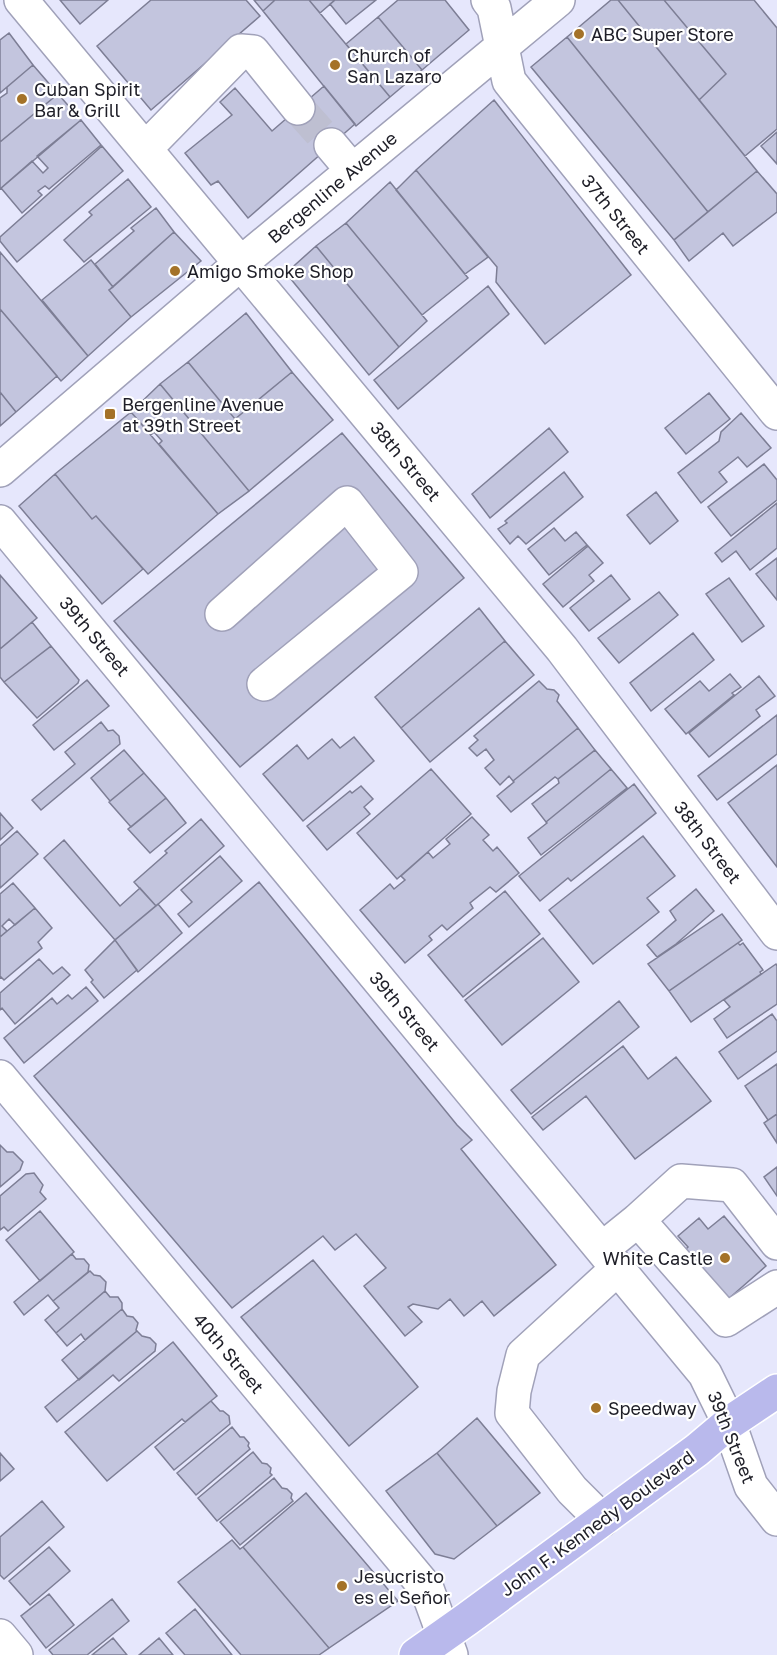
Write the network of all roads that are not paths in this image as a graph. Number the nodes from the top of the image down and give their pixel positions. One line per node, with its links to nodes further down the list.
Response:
1 (21, 0): 7 (street, 38th Street)
2 (488, 0): 4 (street, 37th Street)
3 (558, 0): 4 (street, Bergenline Avenue)
4 (503, 45): 8 (street, Bergenline Avenue); 10 (street, 37th Street)
5 (298, 108): 7 (street)
6 (331, 146): 8 (street)
7 (145, 149): 9 (street, 38th Street)
8 (352, 170): 9 (street, Bergenline Avenue)
9 (240, 264): 11 (street, Bergenline Avenue); 15 (street, 38th Street)
10 (777, 413)
11 (0, 470)
12 (0, 522): 19 (street, 39th Street)
13 (222, 614): 14 (street)
14 (264, 684)
15 (777, 933)
16 (0, 1077): 26 (street, 40th Street)
17 (638, 1221): 18 (street); 19 (street); 20 (street)
18 (777, 1243)
19 (610, 1258): 22 (street, 39th Street); 24 (street)
20 (777, 1287)
21 (777, 1391): 22 (main road, John F. Kennedy Boulevard)
22 (729, 1423): 23 (street, 39th Street); 24 (main road, John F. Kennedy Boulevard)
23 (777, 1519)
24 (602, 1520): 26 (main road, John F. Kennedy Boulevard)
25 (0, 1636): 27 (street)
26 (447, 1646): 28 (main road, John F. Kennedy Boulevard)
27 (16, 1655)
28 (416, 1655)

